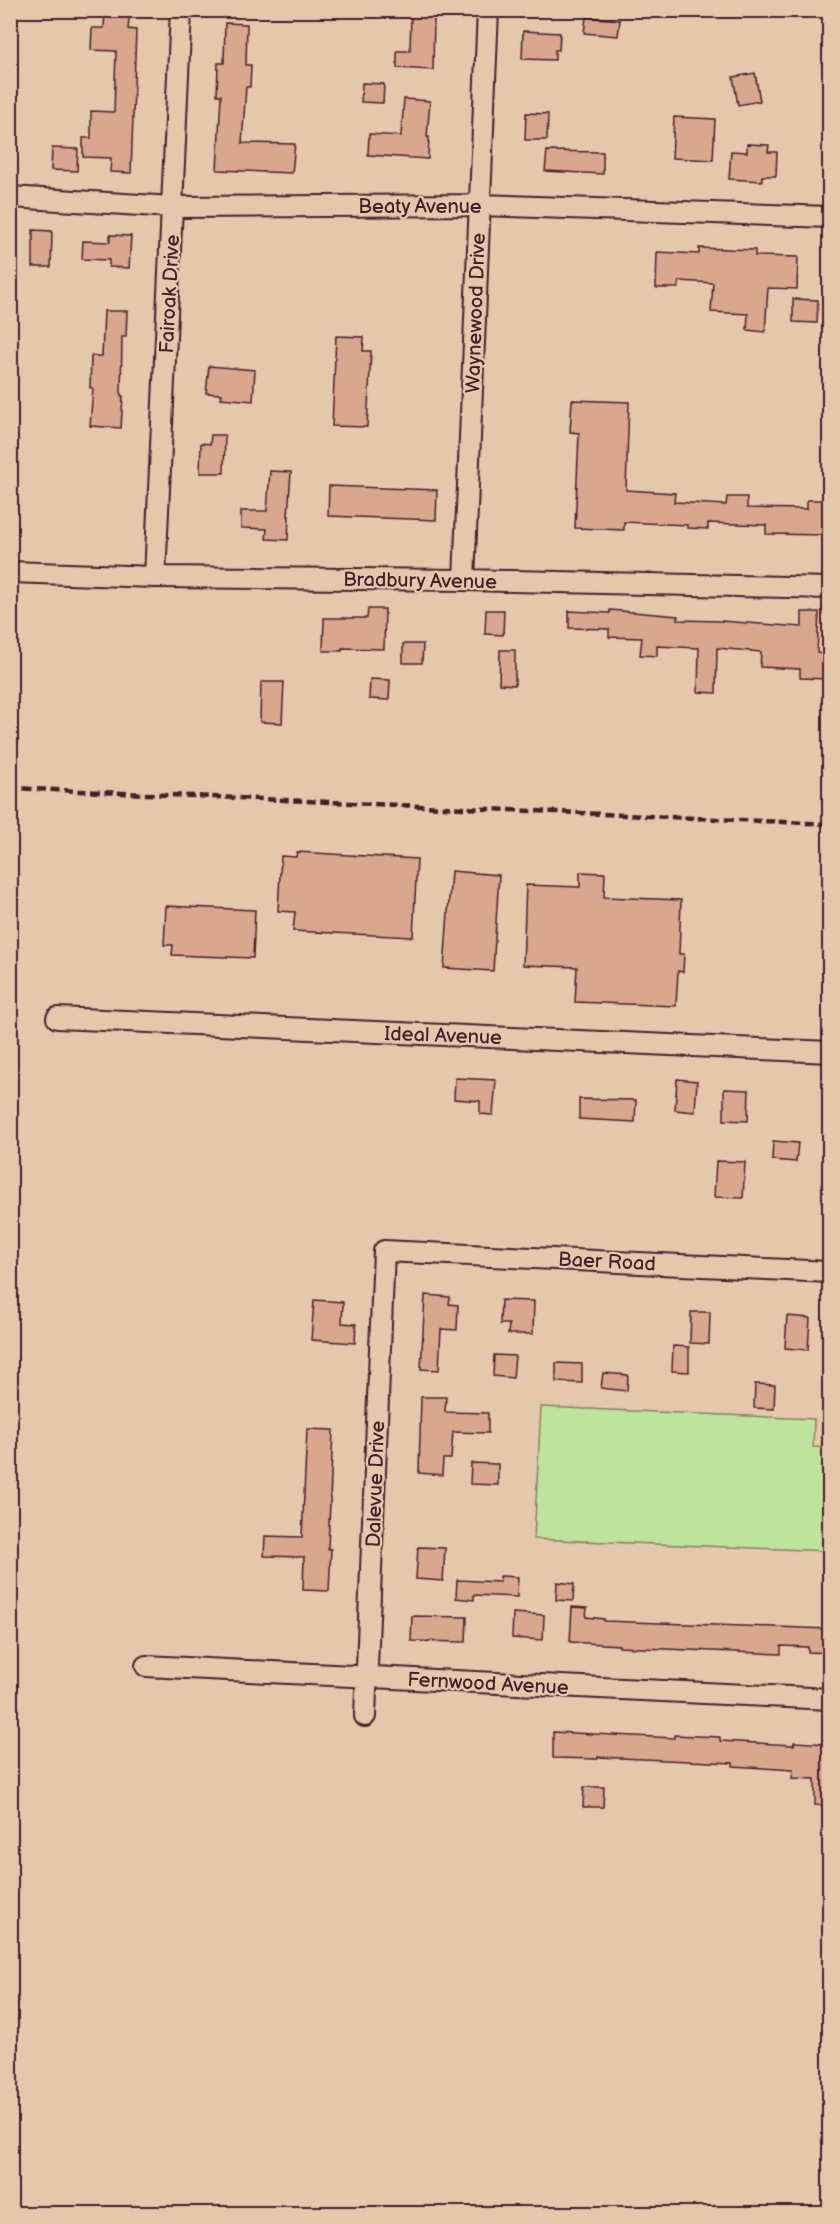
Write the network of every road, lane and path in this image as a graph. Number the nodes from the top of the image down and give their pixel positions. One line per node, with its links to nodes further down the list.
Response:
1 (181, 10): 5 (street, Fairoak Drive)
2 (488, 10): 4 (street, Waynewood Drive)
3 (10, 197): 5 (street, Beaty Avenue)
4 (480, 205): 5 (street, Beaty Avenue); 6 (street, Beaty Avenue); 9 (street, Waynewood Drive)
5 (173, 207): 8 (street, Fairoak Drive)
6 (830, 217)
7 (10, 572): 8 (street, Bradbury Avenue)
8 (154, 577): 9 (street, Bradbury Avenue)
9 (464, 580): 10 (street, Bradbury Avenue)
10 (830, 588)
11 (57, 1018): 12 (street, Ideal Avenue)
12 (830, 1052)
13 (384, 1251): 14 (street, Baer Road); 16 (street, Dalevue Drive)
14 (830, 1272)
15 (146, 1666): 16 (street, Fernwood Avenue)
16 (367, 1677): 17 (street, Fernwood Avenue); 18 (street, Dalevue Drive)
17 (830, 1699)
18 (365, 1716)

